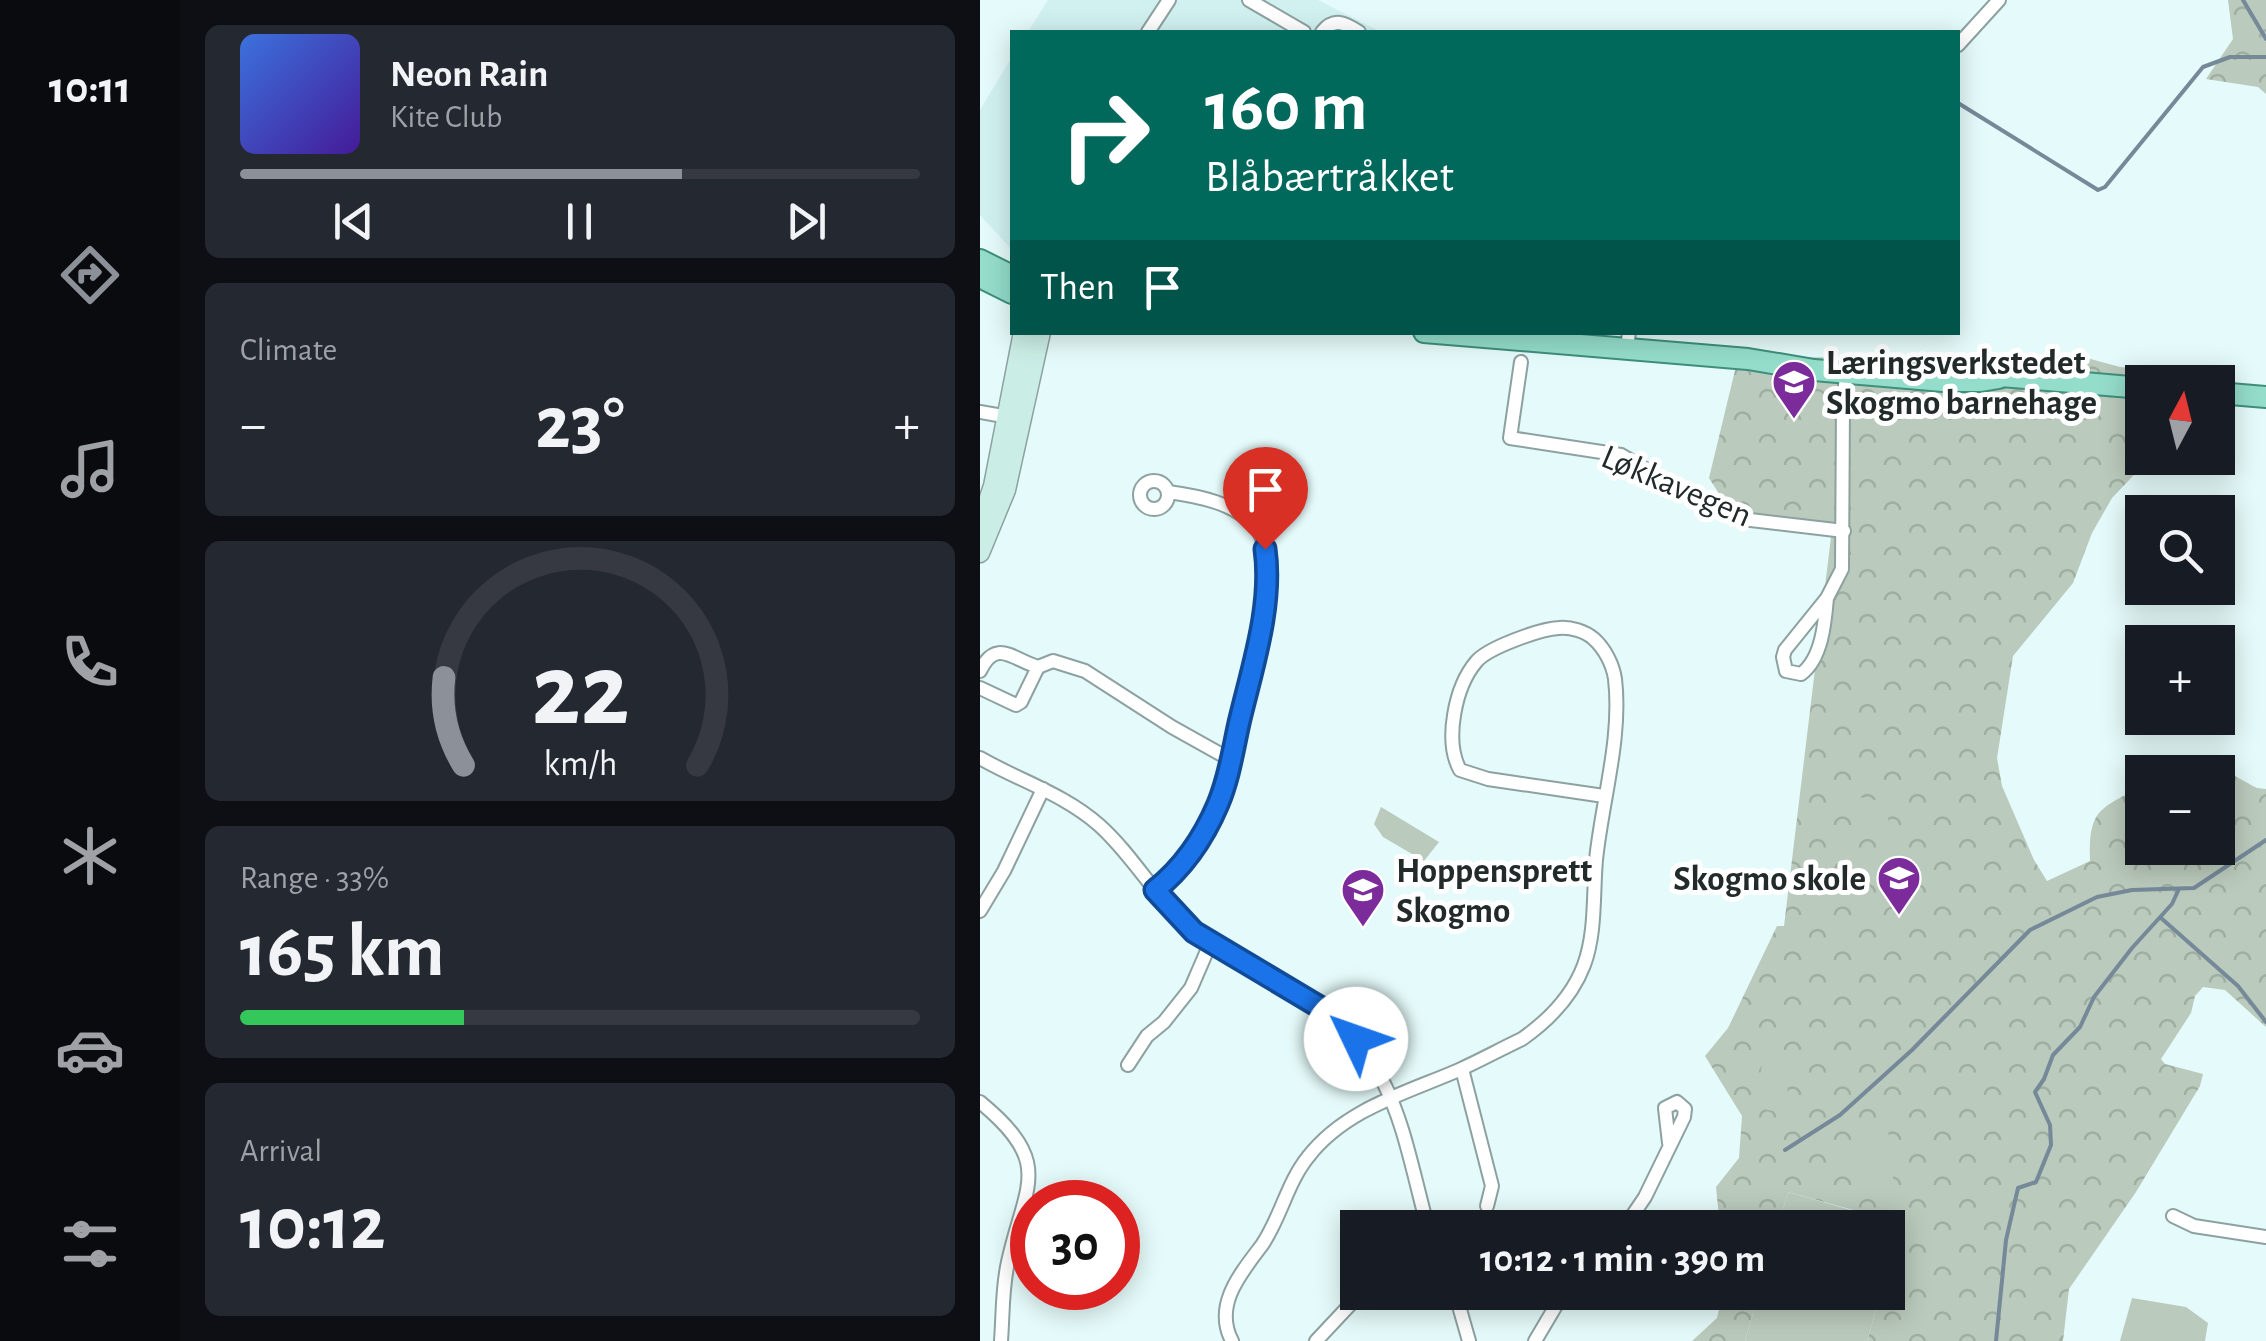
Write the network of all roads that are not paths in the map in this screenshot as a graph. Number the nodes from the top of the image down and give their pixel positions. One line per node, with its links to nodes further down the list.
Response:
1 (1170, 0): 4 (street)
2 (1249, 0): 5 (street)
3 (2000, 0): 8 (street)
4 (1149, 30)
5 (1301, 30)
6 (1324, 30): 7 (street)
7 (1355, 30)
8 (1960, 44)
9 (980, 260): 10 (main road)
10 (1010, 275)
11 (980, 277): 12 (main road)
12 (1010, 291)
13 (1022, 335): 23 (street)
14 (1040, 335): 23 (street)
15 (1492, 335): 16 (main road)
16 (1628, 341): 18 (main road)
17 (1522, 362): 26 (street, Løkkavegen)
18 (1847, 368): 19 (main road); 26 (street)
19 (2125, 387)
20 (2235, 394): 21 (main road)
21 (2266, 397)
22 (980, 412): 23 (street)
23 (1014, 418): 25 (street); 27 (street)
24 (1168, 492): 33 (street)
25 (980, 524)
26 (1844, 531): 28 (street)
27 (980, 553)
28 (1828, 598): 28 (street)
29 (1038, 666): 30 (street); 31 (street); 33 (street)
30 (980, 671)
31 (980, 688)
32 (980, 758): 34 (street)
33 (1230, 760): 36 (street)
34 (1043, 789): 36 (street); 37 (street)
35 (1604, 796): 35 (street); 40 (street)
36 (1155, 890): 38 (street)
37 (980, 910)
38 (1210, 944): 39 (street); 41 (street)
39 (1128, 1066)
40 (1462, 1069): 41 (street); 44 (street)
41 (1392, 1098): 45 (street); 53 (street)
42 (980, 1102): 52 (street)
43 (1669, 1143): 46 (street)
44 (1487, 1206)
45 (1424, 1210)
46 (1636, 1210)
47 (2173, 1216): 48 (street)
48 (2266, 1237)
49 (1345, 1310): 54 (street)
50 (1460, 1310): 55 (street)
51 (1553, 1310): 56 (street)
52 (1001, 1341)
53 (1232, 1341)
54 (1316, 1341)
55 (1469, 1341)
56 (1535, 1341)

